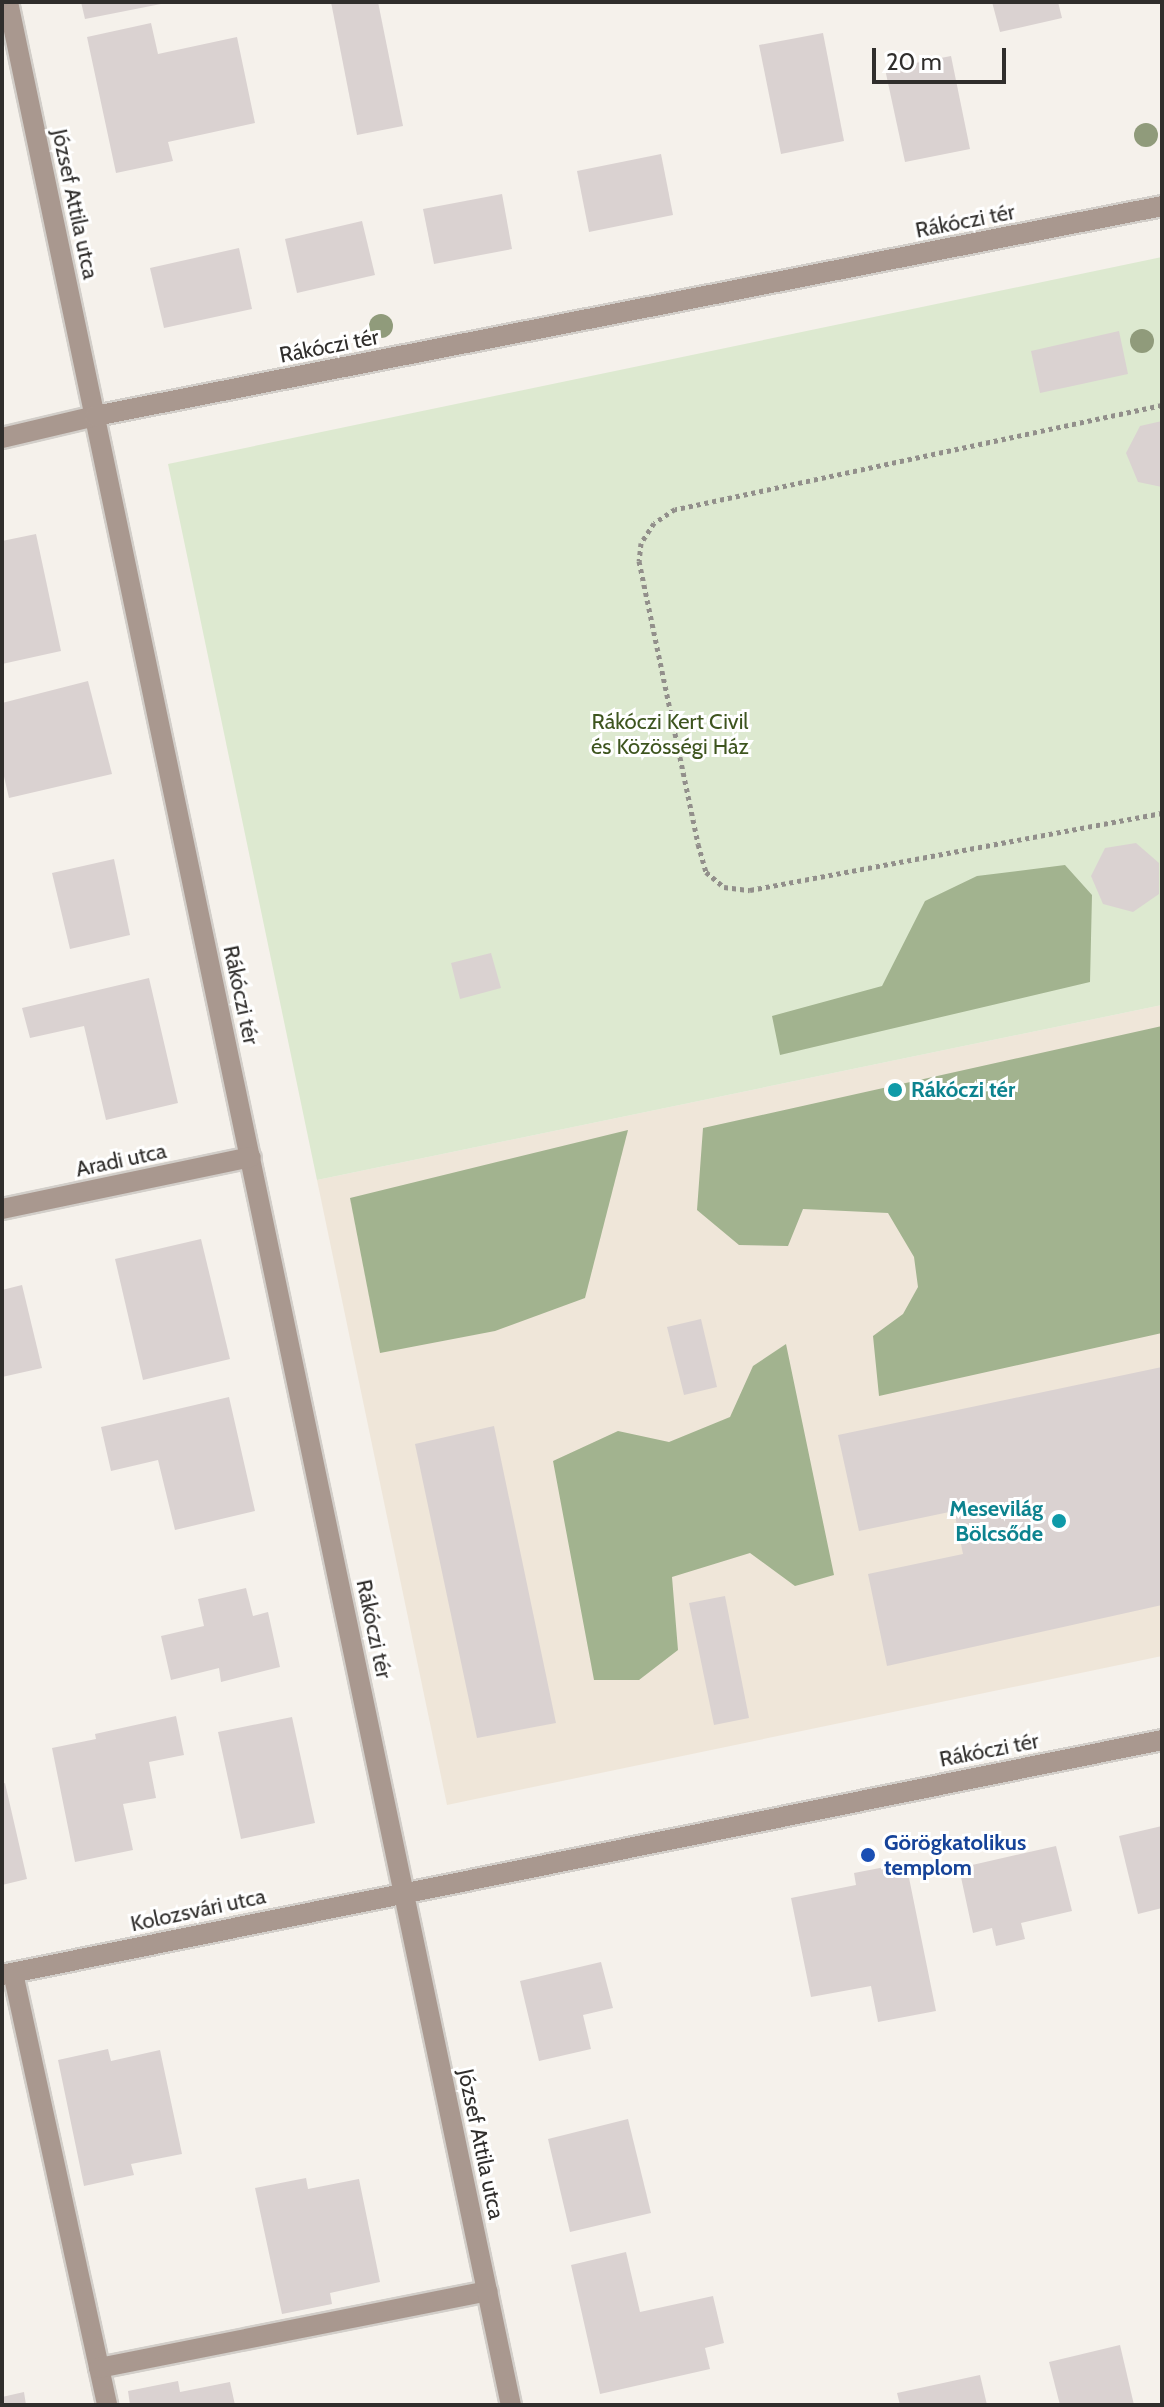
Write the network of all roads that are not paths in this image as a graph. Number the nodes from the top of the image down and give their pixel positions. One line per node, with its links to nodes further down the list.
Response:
1 (8, 2): 3 (street, József Attila utca)
2 (1162, 206): 3 (street, Rákóczi tér)
3 (95, 416): 4 (street); 5 (street, Rákóczi tér)
4 (2, 438)
5 (251, 1157): 6 (street, Aradi utca); 8 (street, Rákóczi tér)
6 (2, 1209)
7 (1162, 1740): 8 (street, Rákóczi tér)
8 (404, 1892): 9 (street, Kolozsvári utca); 10 (street, József Attila utca)
9 (8, 1974): 11 (street)
10 (487, 2291): 11 (street); 13 (street, József Attila utca)
11 (99, 2368): 12 (street)
12 (107, 2405)
13 (511, 2405)

